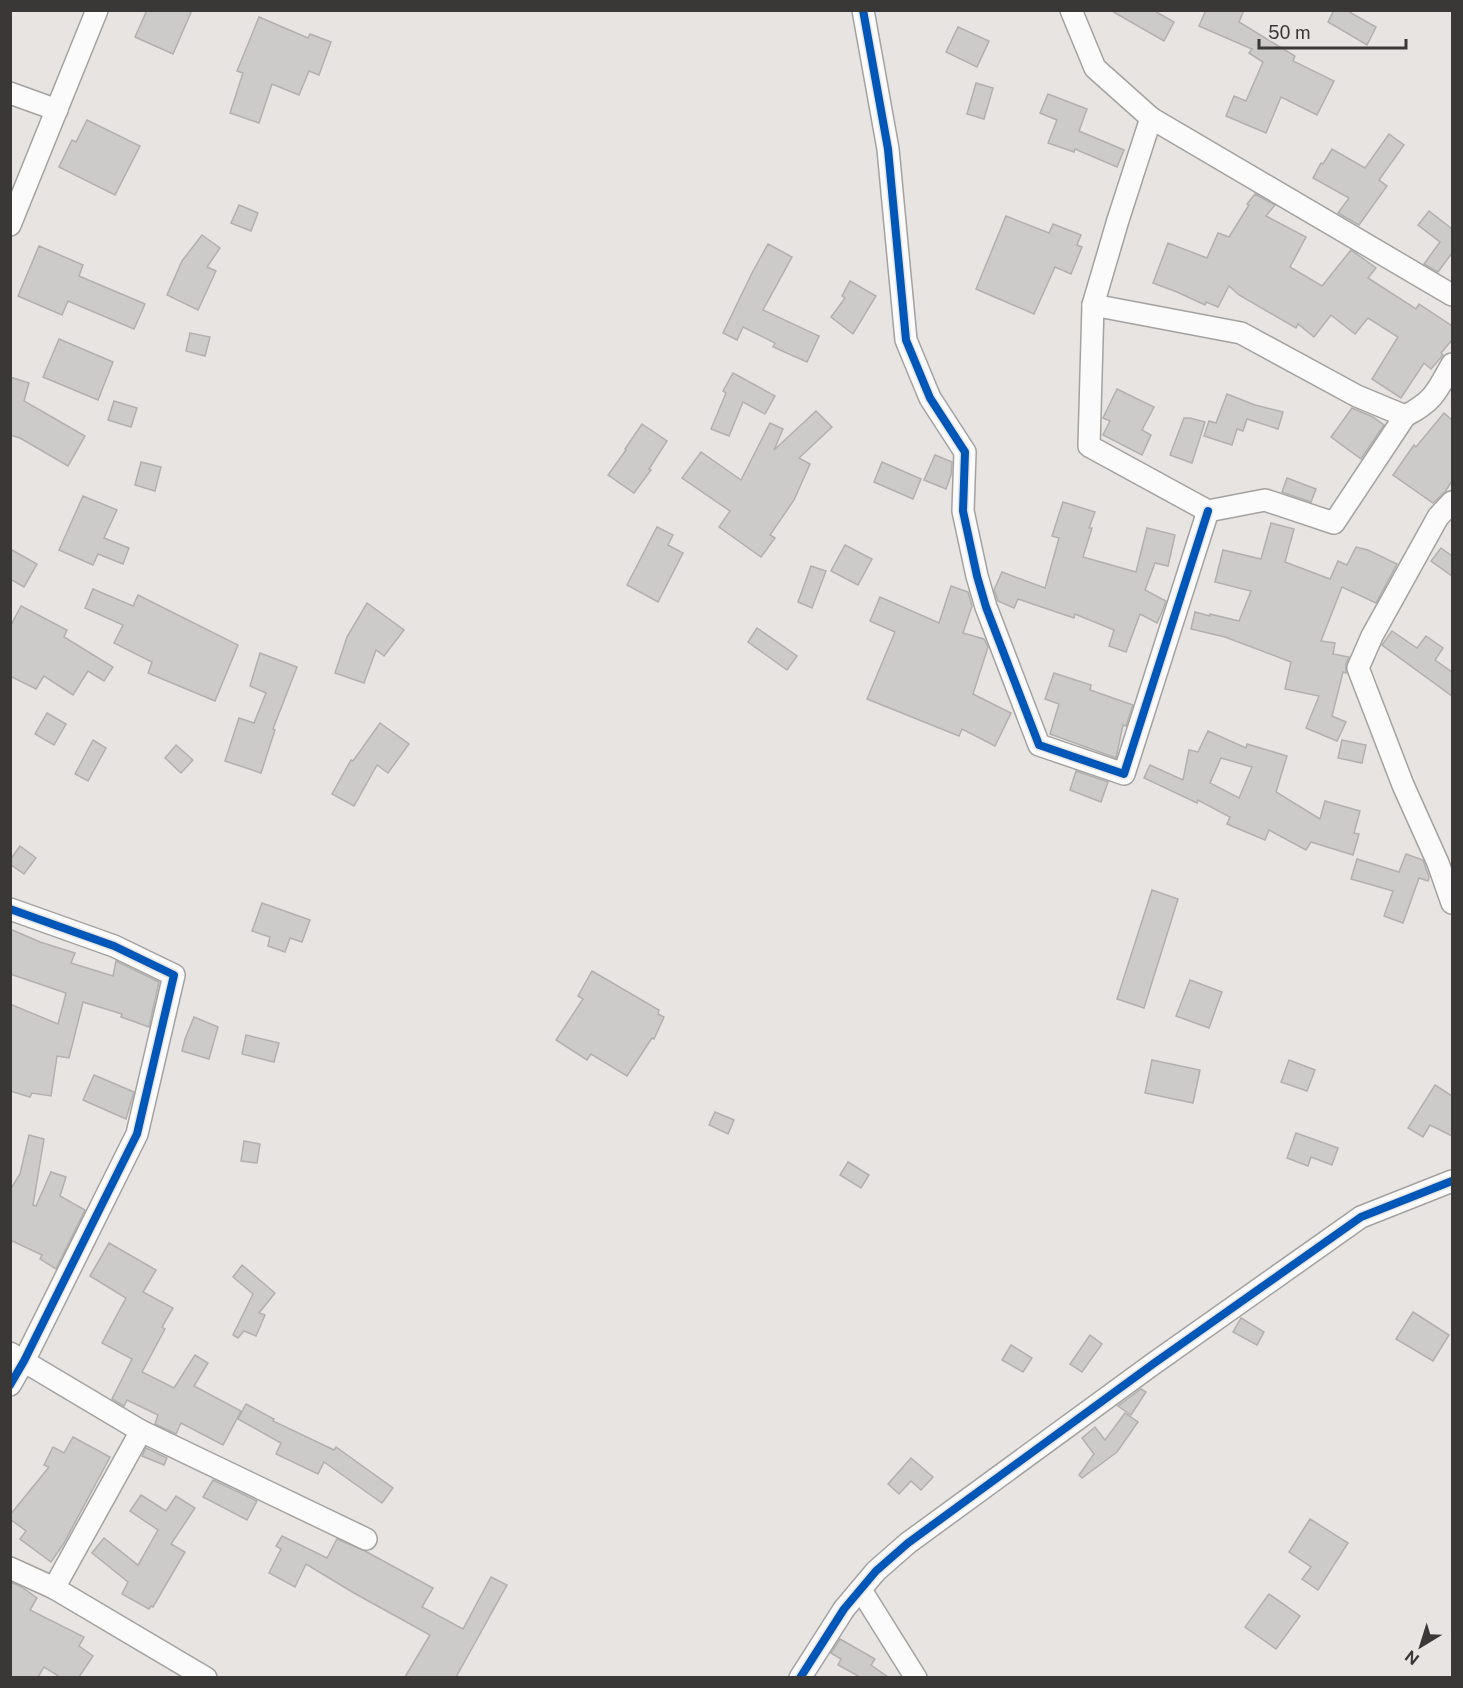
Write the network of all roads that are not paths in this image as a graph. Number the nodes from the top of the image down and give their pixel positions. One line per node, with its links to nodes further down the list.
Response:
1 (97, 10): 5 (street)
2 (863, 10): 13 (street)
3 (1071, 10): 6 (street)
4 (10, 93): 5 (street)
5 (57, 110): 7 (street)
6 (1151, 118): 8 (street); 9 (street)
7 (10, 225)
8 (1452, 295)
9 (1093, 305): 11 (street); 13 (street)
10 (1452, 364): 11 (street)
11 (1405, 416): 13 (street)
12 (1452, 502): 14 (street)
13 (1208, 511)
14 (1452, 903)
15 (10, 909): 17 (street)
16 (1452, 1181): 23 (street)
17 (17, 1357): 18 (street); 19 (street)
18 (10, 1385)
19 (141, 1431): 20 (street); 22 (street)
20 (366, 1539)
21 (10, 1568): 22 (street)
22 (54, 1588): 24 (street)
23 (861, 1590): 25 (street); 26 (street)
24 (206, 1677)
25 (800, 1677)
26 (916, 1677)

